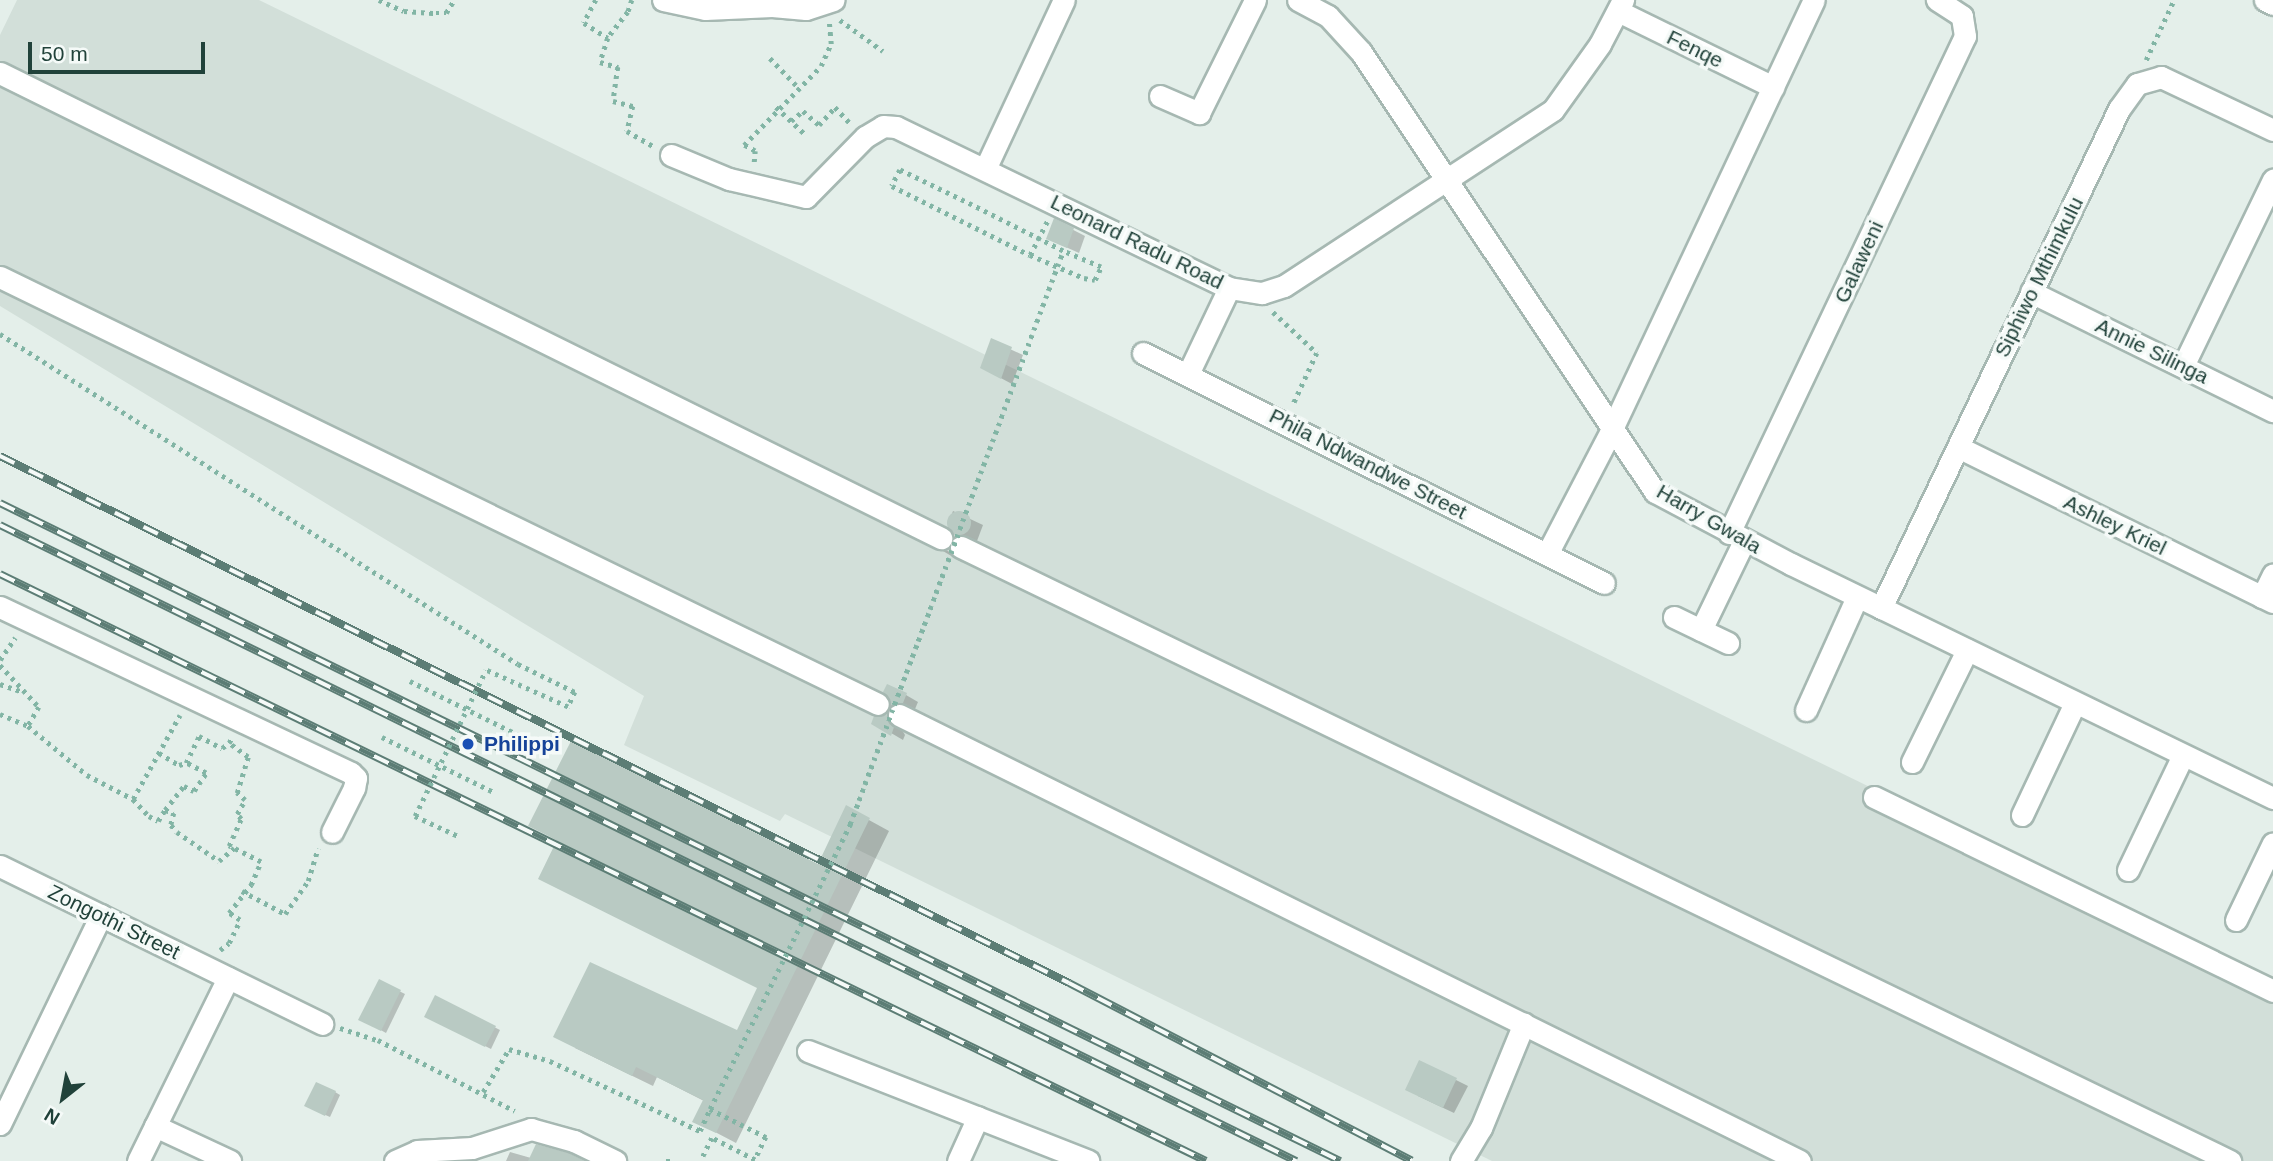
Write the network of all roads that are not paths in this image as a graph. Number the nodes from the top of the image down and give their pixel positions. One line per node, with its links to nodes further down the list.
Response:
1 (663, 0): 8 (street)
2 (1063, 0): 16 (street)
3 (1255, 0): 13 (street)
4 (1298, 0): 18 (street, Harry Gwala)
5 (1814, 0): 12 (street)
6 (1937, 0): 28 (street, Galaweni)
7 (2264, 0): 9 (street)
8 (830, 3)
9 (2273, 4)
10 (1620, 5): 12 (street, Fenqe); 18 (street, Leonard Radu Road)
11 (0, 73): 29 (street)
12 (1773, 87): 26 (street)
13 (1160, 96)
14 (2273, 130): 21 (street, Siphiwo Mthimkulu)
15 (671, 155): 16 (street, Leonard Radu Road)
16 (986, 167): 20 (street, Leonard Radu Road)
17 (2273, 180): 23 (street)
18 (1445, 181): 20 (street, Leonard Radu Road); 26 (street, Harry Gwala)
19 (0, 277): 43 (street)
20 (1229, 288): 24 (street)
21 (2031, 292): 23 (street, Annie Silinga); 27 (street, Siphiwo Mthimkulu)
22 (1143, 352): 24 (street, Phila Ndwandwe Street)
23 (2183, 366): 25 (street, Annie Silinga)
24 (1188, 374): 31 (street, Phila Ndwandwe Street)
25 (2273, 411)
26 (1611, 432): 28 (street, Harry Gwala); 31 (street)
27 (1958, 447): 35 (street, Ashley Kriel); 37 (street, Siphiwo Mthimkulu)
28 (1737, 537): 34 (street, Harry Gwala); 39 (street)
29 (941, 538)
30 (961, 547): 73 (street)
31 (1547, 554): 33 (street, Phila Ndwandwe Street)
32 (2273, 574): 35 (street)
33 (1604, 583)
34 (1857, 597): 37 (street, Harry Gwala); 44 (street)
35 (2268, 600)
36 (0, 607): 51 (street)
37 (1881, 608): 41 (street, Harry Gwala)
38 (1674, 617): 39 (street)
39 (1701, 630): 40 (street)
40 (1728, 643)
41 (1967, 650): 42 (street, Harry Gwala); 47 (street)
42 (2075, 703): 46 (street, Harry Gwala); 50 (street)
43 (878, 704)
44 (1806, 710)
45 (899, 715): 59 (street)
46 (2183, 755): 49 (street, Harry Gwala); 54 (street)
47 (1912, 762)
48 (1874, 797): 58 (street)
49 (2273, 798)
50 (2022, 815)
51 (332, 832)
52 (2273, 843): 56 (street)
53 (0, 866): 55 (street, Zongothi Street)
54 (2128, 870)
55 (101, 915): 57 (street, Zongothi Street); 63 (street)
56 (2236, 920)
57 (228, 978): 60 (street, Zongothi Street); 64 (street)
58 (2273, 991)
59 (1524, 1023): 71 (street); 72 (street)
60 (322, 1024)
61 (808, 1051): 62 (street)
62 (978, 1117): 69 (street); 70 (street)
63 (0, 1124)
64 (155, 1126): 65 (street); 66 (street)
65 (138, 1161)
66 (230, 1161)
67 (395, 1161): 68 (street)
68 (615, 1161)
69 (958, 1161)
70 (1088, 1161)
71 (1461, 1161)
72 (1801, 1161)
73 (2230, 1161)

